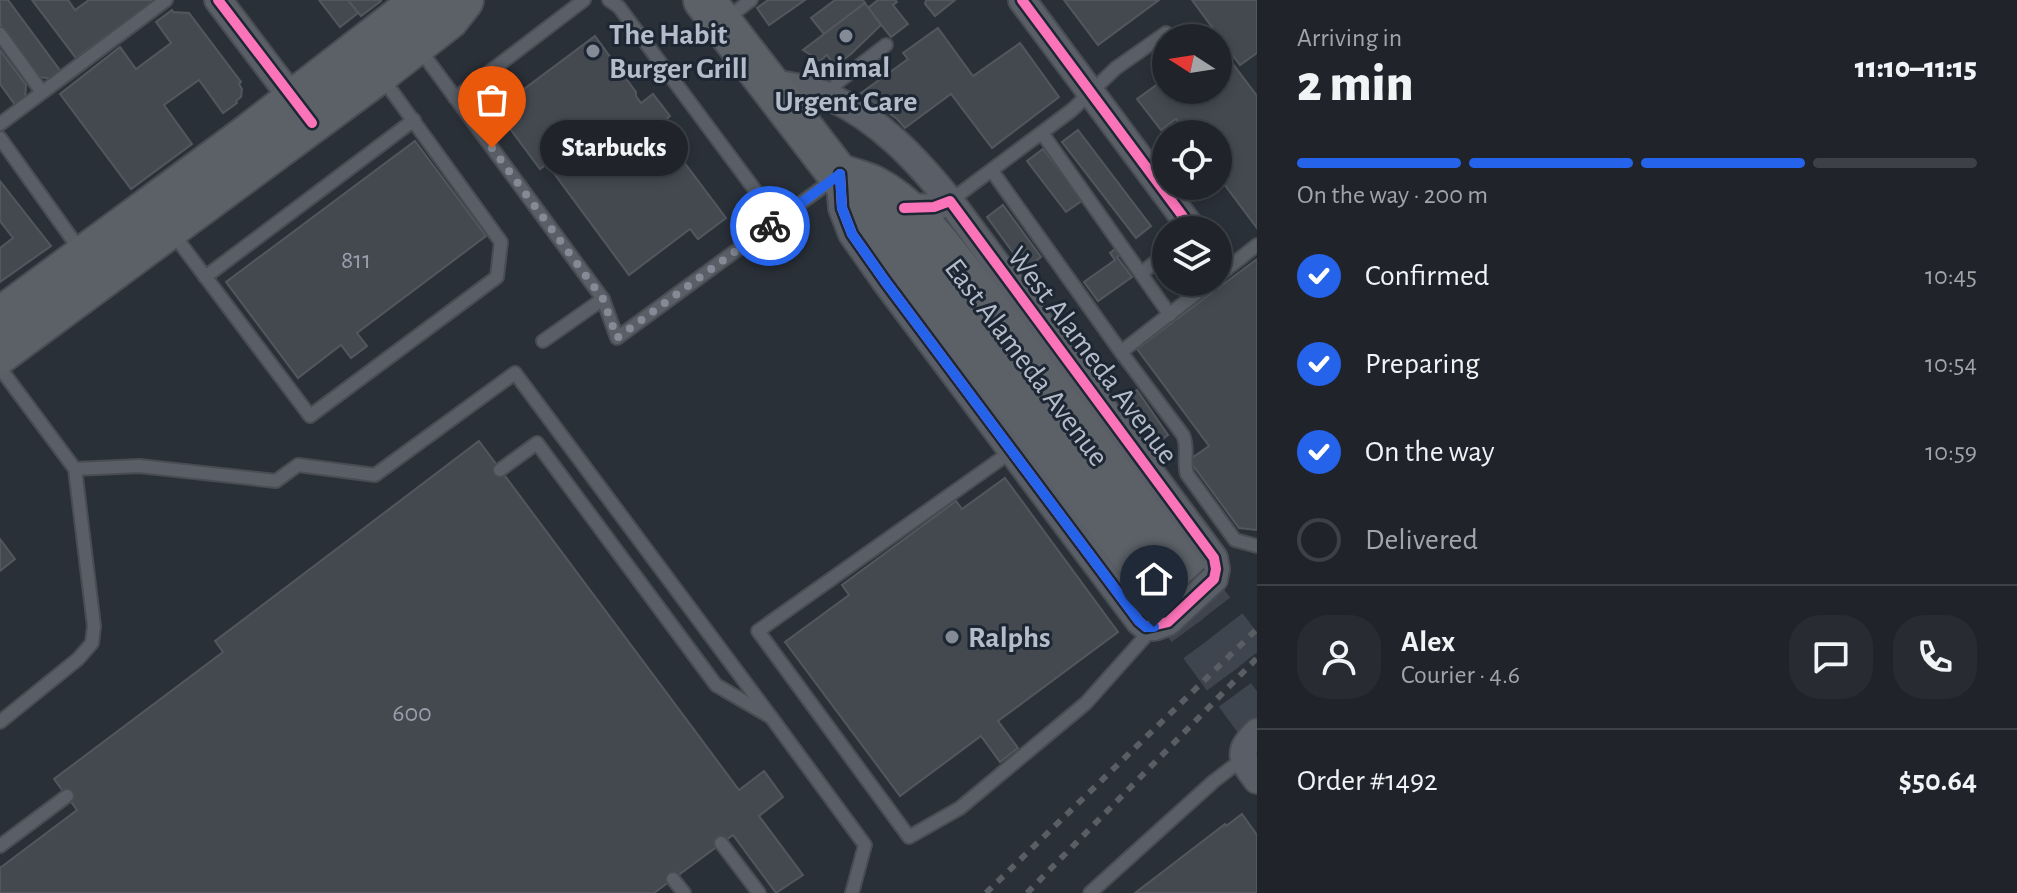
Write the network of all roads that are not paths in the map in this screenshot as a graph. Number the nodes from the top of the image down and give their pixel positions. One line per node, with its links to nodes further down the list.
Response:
1 (166, 0): 15 (lane)
2 (218, 0): 19 (street)
3 (423, 0): 19 (main road)
4 (463, 0): 11 (main road)
5 (584, 0): 18 (lane)
6 (609, 0): 29 (lane)
7 (1022, 0): 16 (street)
8 (726, 8): 14 (main road, East Alameda Avenue)
9 (0, 34): 15 (lane)
10 (1152, 43): 16 (lane)
11 (416, 44): 13 (main road); 18 (lane)
12 (886, 45): 17 (lane)
13 (379, 73): 19 (main road); 20 (lane)
14 (764, 81): 17 (street, West Alameda Avenue); 25 (main road, East Alameda Avenue)
15 (42, 92): 21 (lane)
16 (1092, 94): 22 (lane); 28 (street)
17 (828, 96): 26 (street, West Alameda Avenue)
18 (455, 98): 38 (lane)
19 (302, 111): 30 (main road); 32 (main road)
20 (414, 120): 36 (lane); 36 (lane)
21 (0, 124)
22 (1042, 133): 24 (lane); 35 (lane)
23 (0, 138): 32 (lane)
24 (992, 171): 26 (lane); 42 (lane)
25 (840, 174): 27 (main road, East Alameda Avenue); 29 (lane); 45 (street); 49 (main road, East Alameda Avenue)
26 (950, 201): 27 (street); 49 (street, West Alameda Avenue)
27 (904, 208): 49 (main road, East Alameda Avenue)
28 (1183, 216)
29 (778, 221): 38 (lane)
30 (170, 229): 36 (lane); 43 (main road)
31 (1257, 245): 34 (lane)
32 (85, 256): 40 (main road)
33 (1152, 265): 35 (lane)
34 (1232, 265)
35 (1142, 273): 39 (lane)
36 (205, 277)
37 (1194, 296): 39 (lane)
38 (603, 299): 41 (lane)
39 (1170, 315): 42 (lane)
40 (0, 318)
41 (543, 341)
42 (1121, 352): 48 (lane)
43 (0, 353)
44 (0, 368): 46 (lane)
45 (1012, 451): 49 (street); 49 (lane)
46 (75, 469): 50 (lane); 51 (lane)
47 (500, 470): 50 (lane)
48 (1257, 546)
49 (1181, 595)
50 (771, 717): 59 (lane)
51 (0, 722)
52 (1250, 755): 60 (lane)
53 (67, 796): 55 (lane)
54 (721, 843): 58 (lane)
55 (0, 846)
56 (673, 879): 57 (lane)
57 (684, 893)
58 (759, 893)
59 (852, 893)
60 (1090, 893)

